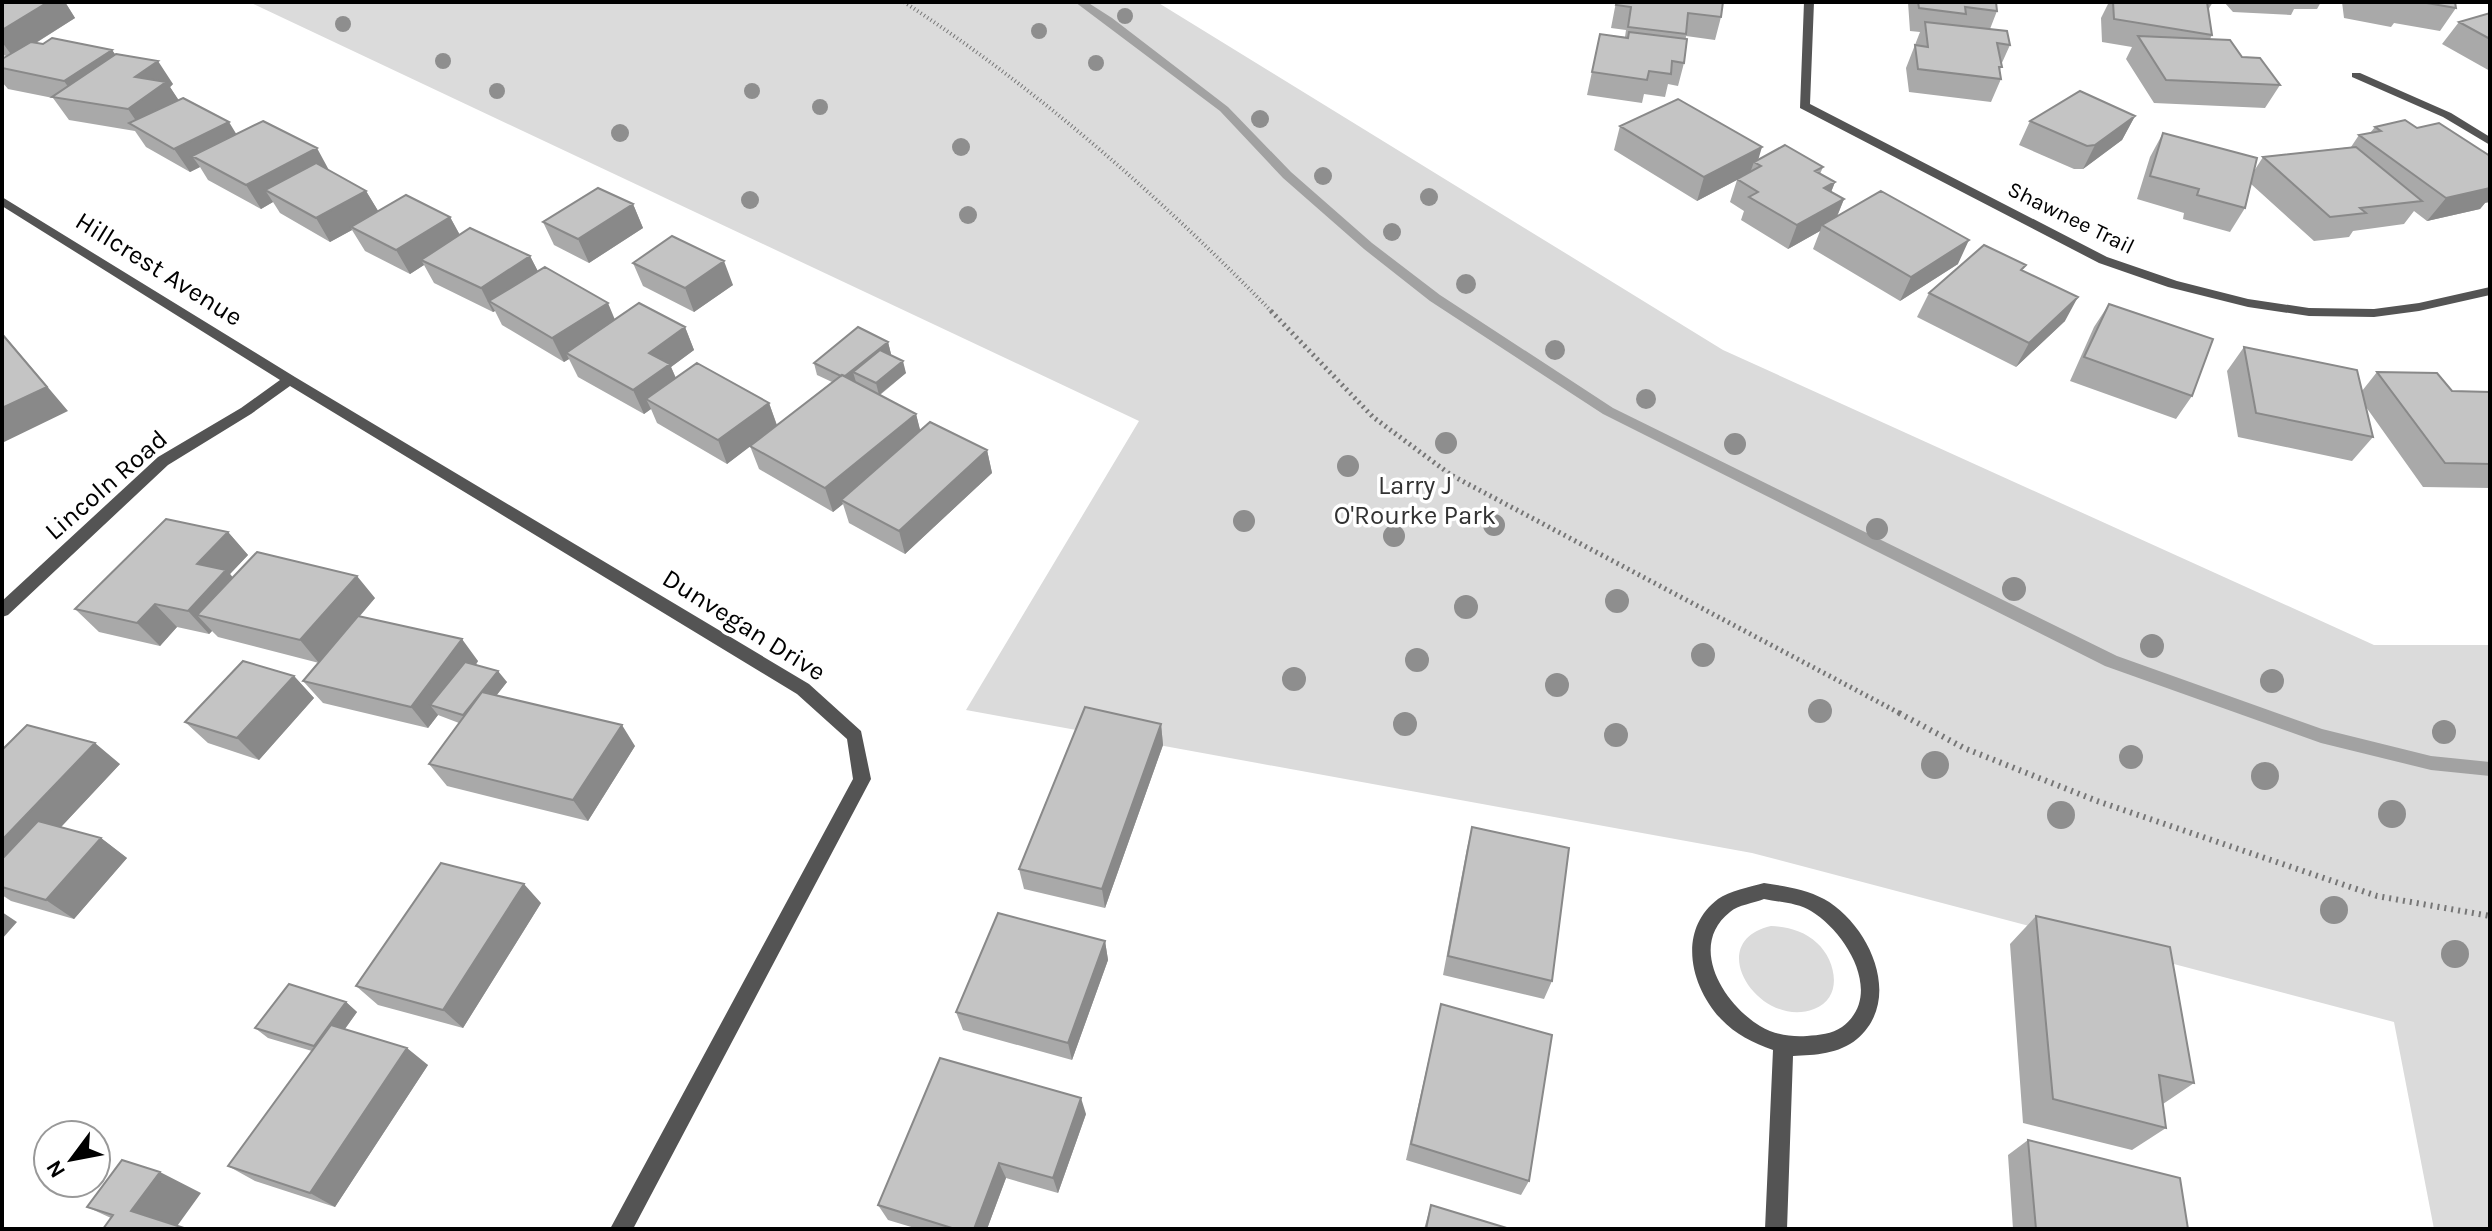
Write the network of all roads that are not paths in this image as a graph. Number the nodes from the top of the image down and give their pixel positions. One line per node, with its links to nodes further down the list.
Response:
1 (1809, 2): 5 (street, Shawnee Trail)
2 (2356, 75): 3 (street)
3 (2490, 142)
4 (2, 201): 6 (street, Hillcrest Avenue)
5 (2490, 291)
6 (290, 380): 7 (street, Lincoln Road); 9 (street, Dunvegan Drive)
7 (2, 611)
8 (1783, 1045): 8 (street); 10 (street)
9 (621, 1229)
10 (1776, 1229)

